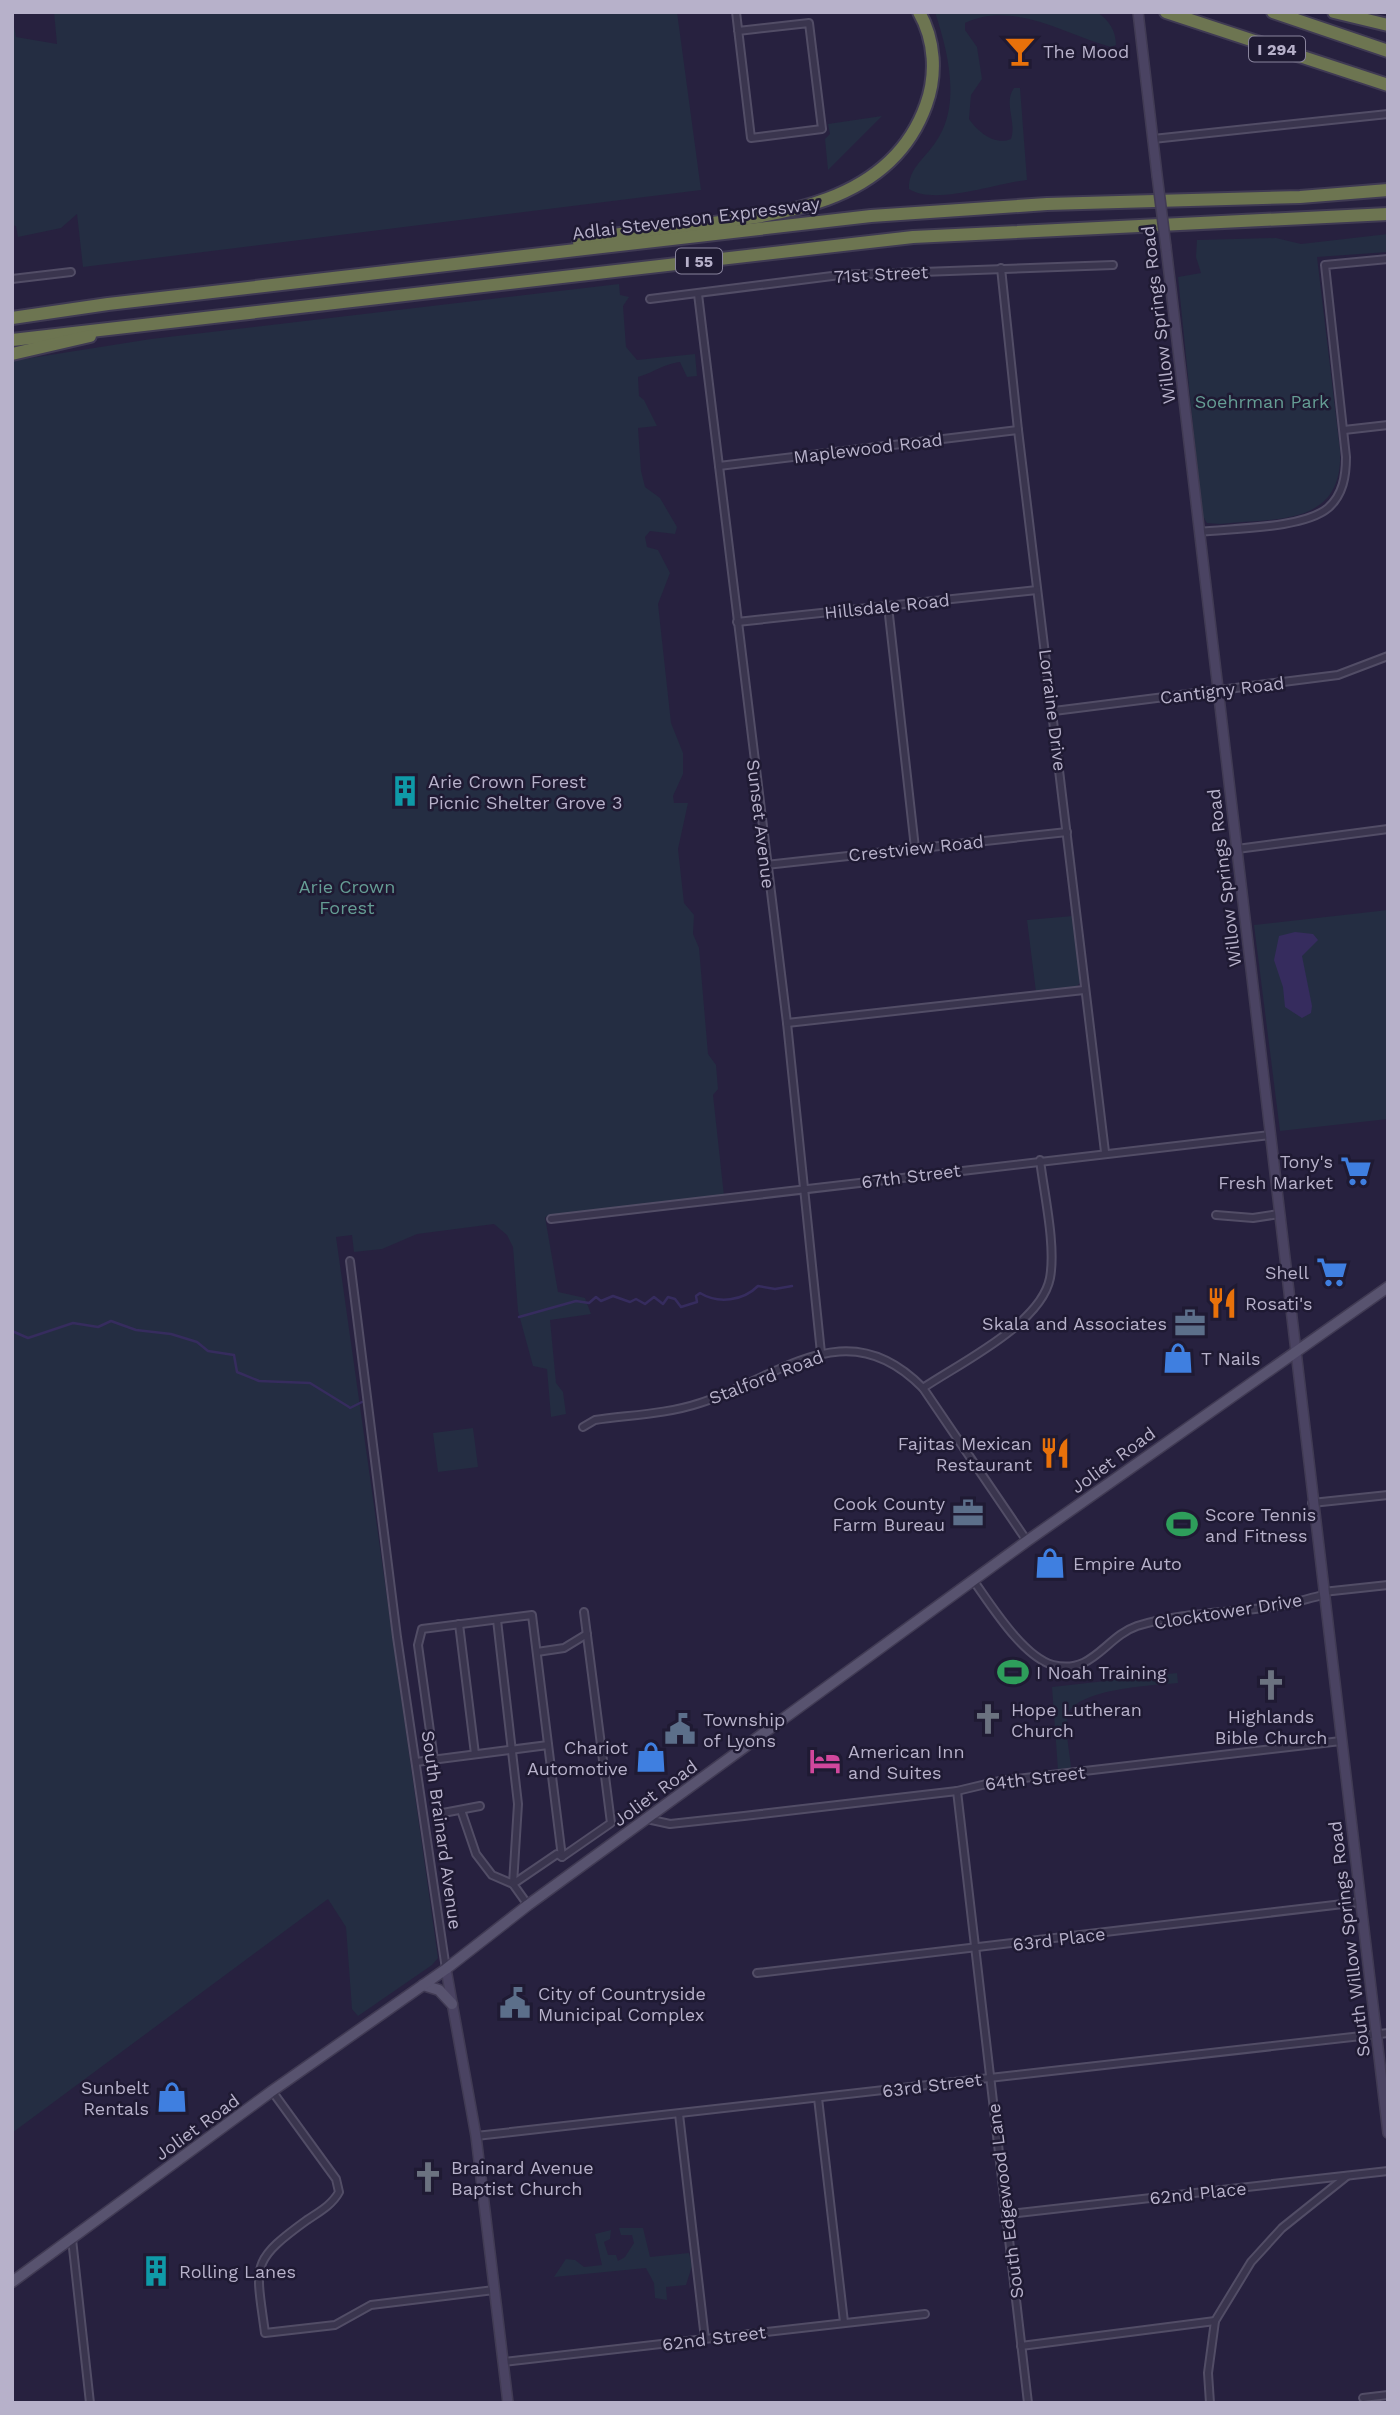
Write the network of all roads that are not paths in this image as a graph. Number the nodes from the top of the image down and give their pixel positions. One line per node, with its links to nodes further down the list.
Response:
1 (736, 12): 8 (street)
2 (919, 12): 15 (highway)
3 (1138, 12): 12 (main road, Willow Springs Road)
4 (1166, 12): 10 (highway, I 294)
5 (1272, 12): 9 (highway, I 294)
6 (1334, 12): 7 (highway)
7 (1388, 25)
8 (738, 31): 8 (street)
9 (1388, 51)
10 (1388, 85)
11 (1388, 114): 12 (street)
12 (1153, 139): 31 (main road, Willow Springs Road, bridge)
13 (1388, 190): 15 (highway, Adlai Stevenson Expressway / I 55)
14 (1388, 214): 24 (highway, I 55)
15 (533, 255): 23 (highway, Adlai Stevenson Expressway / I 55)
16 (1388, 259): 29 (street)
17 (1113, 265): 18 (street, 71st Street)
18 (1001, 268): 21 (street, 71st Street); 28 (street, Lorraine Drive)
19 (71, 272): 20 (street)
20 (12, 279)
21 (698, 294): 22 (street, 71st Street); 30 (street, Sunset Avenue)
22 (650, 299)
23 (12, 318)
24 (106, 330): 25 (highway, I 55); 26 (highway)
25 (12, 340)
26 (12, 354)
27 (1388, 425): 29 (street)
28 (1018, 430): 30 (street, Maplewood Road); 32 (street, Lorraine Drive)
29 (1344, 430): 31 (street)
30 (719, 466): 34 (street, Sunset Avenue)
31 (1199, 532): 36 (main road, Willow Springs Road)
32 (1037, 590): 33 (street, Hillsdale Road); 37 (street, Lorraine Drive)
33 (888, 606): 34 (street, Hillsdale Road); 40 (street)
34 (737, 622): 42 (street, Sunset Avenue)
35 (1388, 656): 36 (street, Cantigny Road)
36 (1216, 691): 37 (street, Cantigny Road); 41 (main road, Willow Springs Road)
37 (1054, 711): 39 (street, Lorraine Drive)
38 (1388, 829): 41 (street)
39 (1067, 832): 40 (street, Crestview Road); 43 (street, Lorraine Drive)
40 (915, 848): 42 (street, Crestview Road)
41 (1237, 849): 45 (main road, Willow Springs Road)
42 (766, 865): 44 (street, Sunset Avenue)
43 (1084, 990): 44 (street); 46 (street, Lorraine Drive)
44 (787, 1023): 48 (street, Sunset Avenue)
45 (1270, 1135): 46 (street, 67th Street); 49 (main road, Willow Springs Road)
46 (1105, 1153): 47 (street, 67th Street)
47 (1040, 1160): 48 (street, 67th Street); 56 (street)
48 (803, 1189): 51 (street, 67th Street); 55 (street, Sunset Avenue)
49 (1279, 1214): 50 (street); 54 (main road, Willow Springs Road)
50 (1216, 1215)
51 (551, 1219)
52 (350, 1261): 74 (street, South Brainard Avenue)
53 (1388, 1287): 54 (main road, Joliet Road)
54 (1295, 1349): 59 (main road, Willow Springs Road); 60 (main road, Joliet Road)
55 (821, 1353): 56 (street, Stalford Road); 57 (street, Stalford Road)
56 (923, 1388): 60 (street, Stalford Road)
57 (583, 1427)
58 (1388, 1495): 59 (street)
59 (1312, 1503): 63 (main road, Willow Springs Road)
60 (1027, 1541): 61 (main road, Joliet Road)
61 (973, 1580): 63 (street, Clocktower Drive); 79 (main road, Joliet Road)
62 (1388, 1585): 63 (street, Clocktower Drive)
63 (1323, 1593): 69 (main road, Willow Springs Road)
64 (584, 1612): 67 (street)
65 (496, 1620): 66 (street); 68 (street); 71 (street)
66 (459, 1625): 72 (street); 73 (street)
67 (587, 1634): 68 (street); 80 (street)
68 (537, 1652): 70 (street)
69 (1341, 1741): 75 (street, 64th Street); 82 (main road, South Willow Springs Road)
70 (548, 1745): 71 (street); 80 (street)
71 (513, 1750): 72 (street); 81 (street)
72 (475, 1755): 73 (street)
73 (434, 1760): 74 (street)
74 (415, 1762): 85 (street, South Brainard Avenue)
75 (957, 1791): 79 (street, 64th Street); 84 (street, South Edgewood Lane)
76 (480, 1806): 77 (street)
77 (461, 1810): 78 (street); 81 (street)
78 (443, 1813)
79 (647, 1819): 83 (main road, Joliet Road)
80 (562, 1857): 81 (street)
81 (513, 1884): 83 (street)
82 (1360, 1902): 84 (street, 63rd Place); 90 (main road, South Willow Springs Road)
83 (528, 1905): 85 (main road, Joliet Road)
84 (975, 1949): 86 (street, 63rd Place); 91 (street, South Edgewood Lane)
85 (446, 1969): 87 (main road, Joliet Road); 88 (main road, South Brainard Avenue)
86 (757, 1973)
87 (423, 1985): 88 (main road); 92 (main road, Joliet Road)
88 (452, 2004): 96 (main road, South Brainard Avenue)
89 (1388, 2033): 90 (street, 63rd Street)
90 (1376, 2034): 91 (street, 63rd Street); 95 (main road, South Willow Springs Road)
91 (990, 2078): 93 (street, 63rd Street); 99 (street, South Edgewood Lane)
92 (272, 2091): 100 (main road, Joliet Road); 102 (street)
93 (818, 2098): 94 (street, 63rd Street); 105 (street)
94 (679, 2114): 96 (street, 63rd Street); 106 (street)
95 (1388, 2133)
96 (476, 2136): 102 (main road, South Brainard Avenue)
97 (1388, 2171): 98 (street, 62nd Place)
98 (1347, 2176): 99 (street, 62nd Place); 104 (street)
99 (1009, 2214): 107 (street, South Edgewood Lane)
100 (72, 2239): 101 (main road, Joliet Road); 111 (street)
101 (12, 2282)
102 (494, 2290): 108 (main road, South Brainard Avenue)
103 (925, 2314): 105 (street, 62nd Street)
104 (1215, 2321): 107 (street); 114 (street)
105 (844, 2322): 106 (street, 62nd Street)
106 (705, 2339): 108 (street, 62nd Street)
107 (1021, 2346): 113 (street, South Edgewood Lane)
108 (503, 2362): 112 (main road, South Brainard Avenue)
109 (1388, 2395): 110 (street)
110 (1363, 2398)
111 (90, 2403)
112 (508, 2403)
113 (1028, 2403)
114 (1210, 2403)

